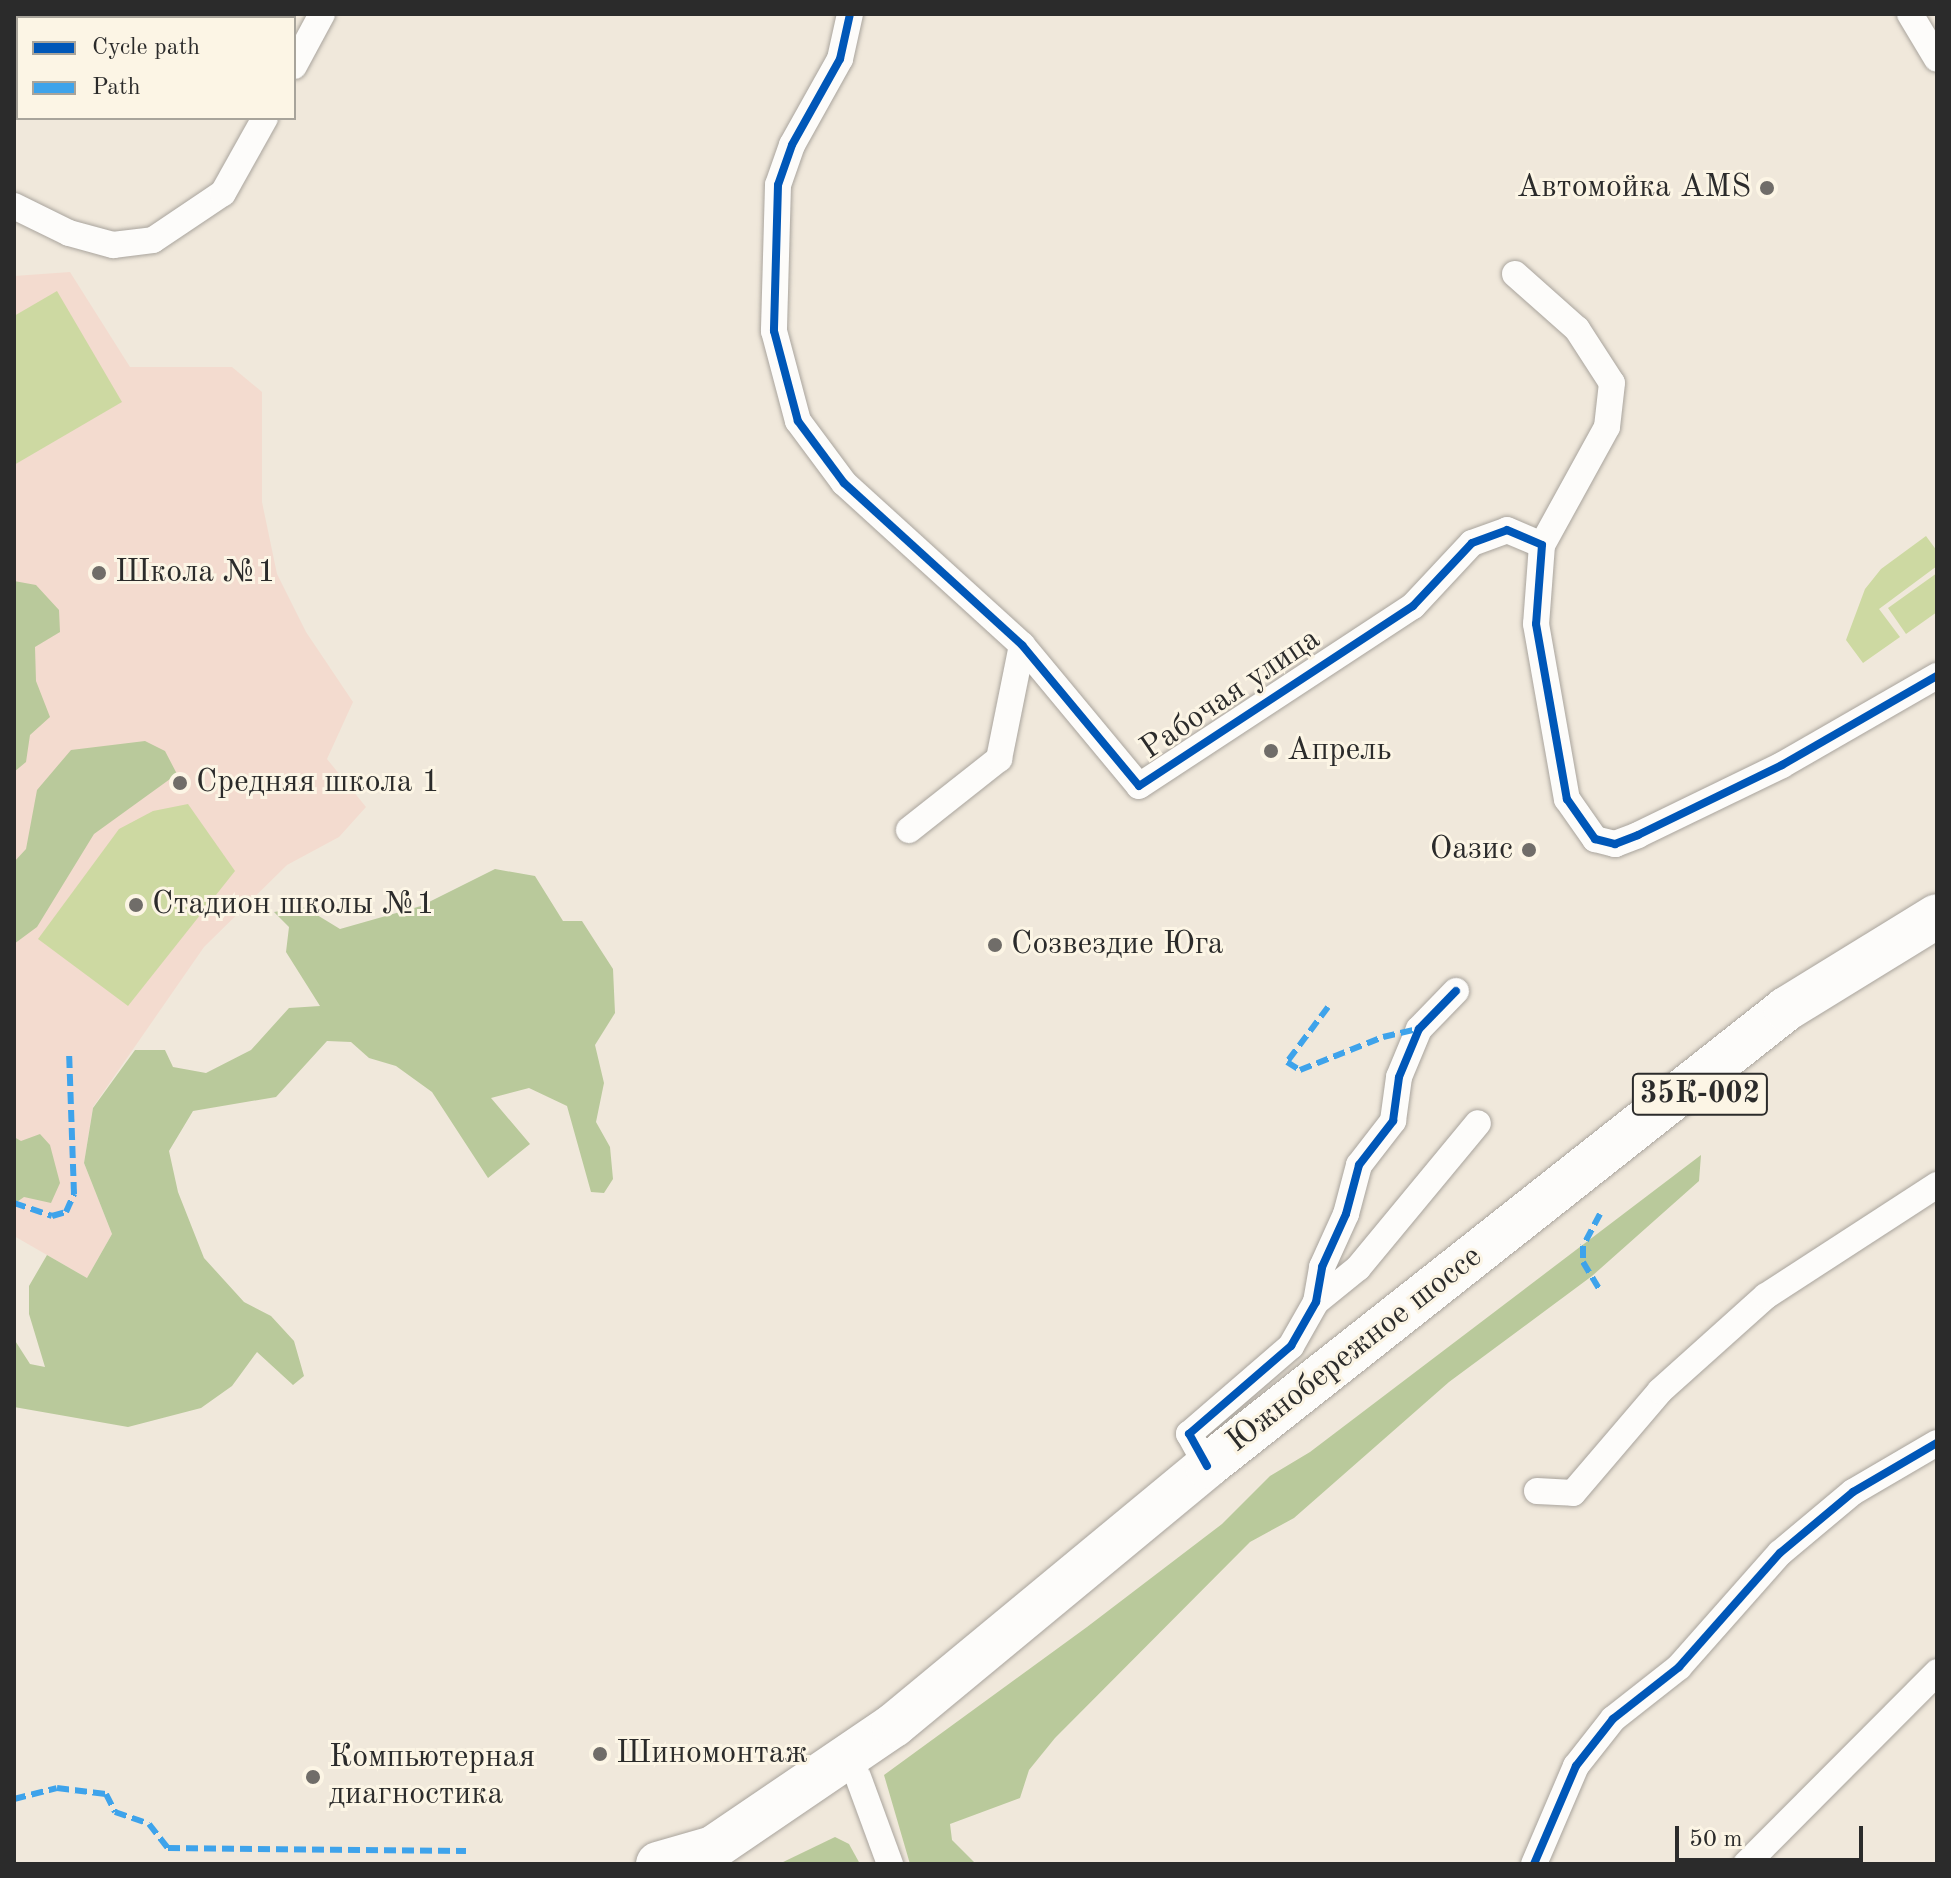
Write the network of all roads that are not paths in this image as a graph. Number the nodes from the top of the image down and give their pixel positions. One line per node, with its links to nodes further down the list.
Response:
1 (322, 14): 5 (street)
2 (850, 14): 10 (street, Рабочая улица)
3 (1910, 14): 4 (street)
4 (1937, 59)
5 (296, 62)
6 (264, 120): 7 (street)
7 (14, 206)
8 (1515, 274): 9 (street)
9 (1542, 545): 10 (street, Рабочая улица); 11 (street)
10 (1022, 645): 12 (street)
11 (1937, 676)
12 (909, 830)
13 (1937, 916): 20 (highway, Южнобережное шоссе)
14 (1937, 936): 23 (highway, Южнобережное шоссе / 35К-002)
15 (1456, 991): 18 (street)
16 (1478, 1123): 18 (street)
17 (1937, 1185): 21 (street)
18 (1316, 1302): 20 (street)
19 (1937, 1443): 27 (street)
20 (1207, 1466): 24 (highway, Южнобережное шоссе)
21 (1537, 1491)
22 (1937, 1672): 28 (street)
23 (866, 1771): 25 (highway, Южнобережное шоссе); 26 (street)
24 (658, 1864)
25 (724, 1864)
26 (890, 1864)
27 (1534, 1864)
28 (1746, 1864)

